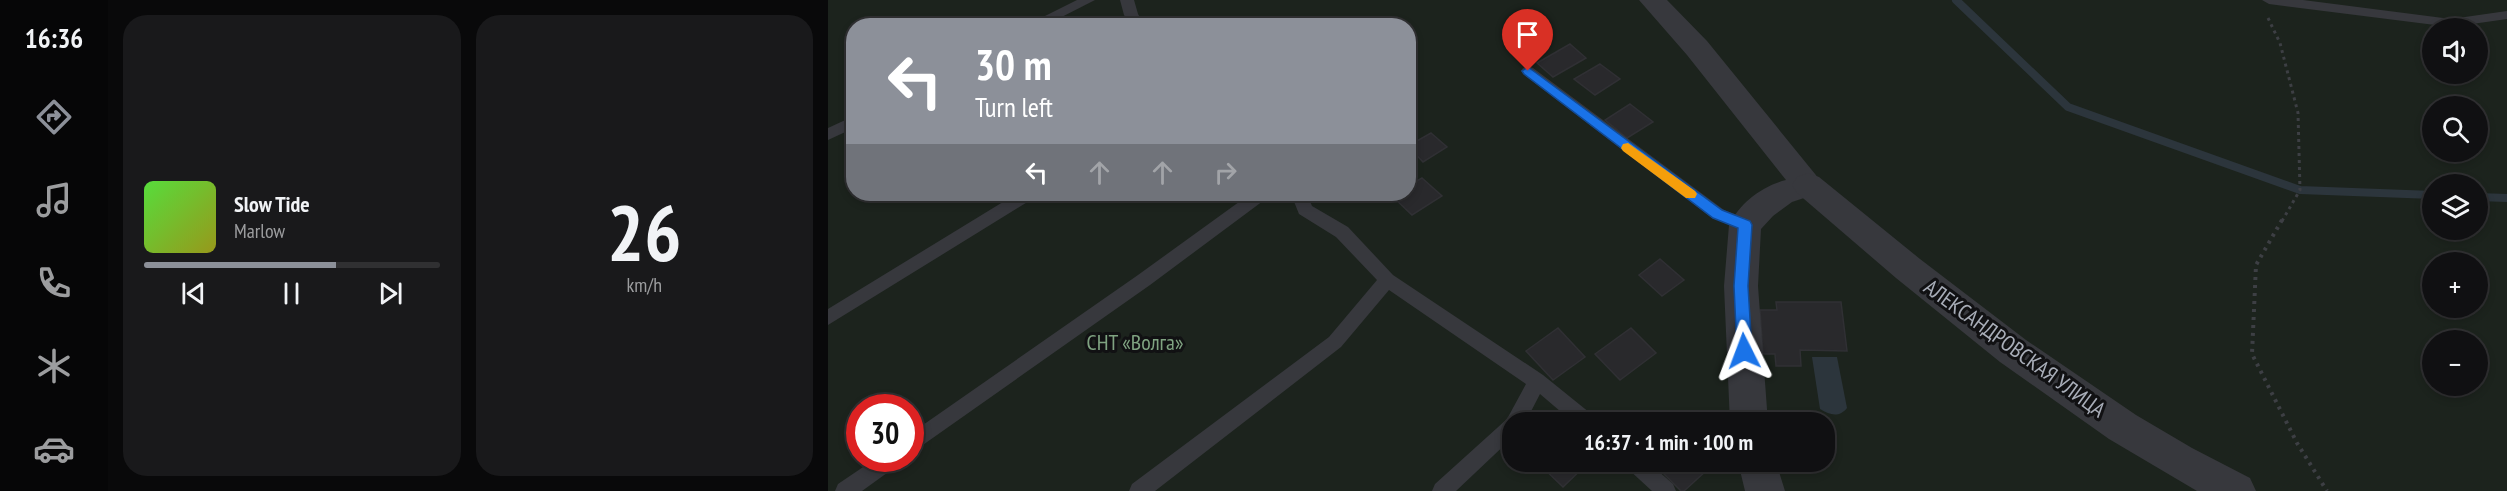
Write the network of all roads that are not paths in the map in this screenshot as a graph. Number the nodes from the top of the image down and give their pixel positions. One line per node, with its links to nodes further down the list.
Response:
1 (1088, 0): 6 (lane)
2 (1127, 0): 7 (lane)
3 (1652, 0): 11 (street, АЛЕКСАНДРОВСКАЯ УЛИЦА)
4 (2266, 5): 5 (lane)
5 (2507, 15)
6 (1049, 18)
7 (1133, 18)
8 (1528, 71): 15 (lane)
9 (846, 125): 10 (lane)
10 (828, 135)
11 (1808, 185): 15 (street); 32 (street, АЛЕКСАНДРОВСКАЯ УЛИЦА)
12 (1017, 201): 17 (lane)
13 (1251, 201): 22 (lane)
14 (1302, 201): 16 (lane)
15 (1745, 225): 21 (street)
16 (1387, 280): 18 (lane); 28 (lane)
17 (828, 318)
18 (1537, 381): 19 (lane); 20 (lane)
19 (1520, 412)
20 (1575, 412)
21 (1748, 412)
22 (924, 435)
23 (1502, 435): 29 (lane)
24 (872, 472): 27 (lane)
25 (1645, 472): 30 (lane)
26 (1760, 472): 31 (street)
27 (845, 491)
28 (1139, 491)
29 (1442, 491)
30 (1666, 491)
31 (1765, 491)
32 (2236, 491)

